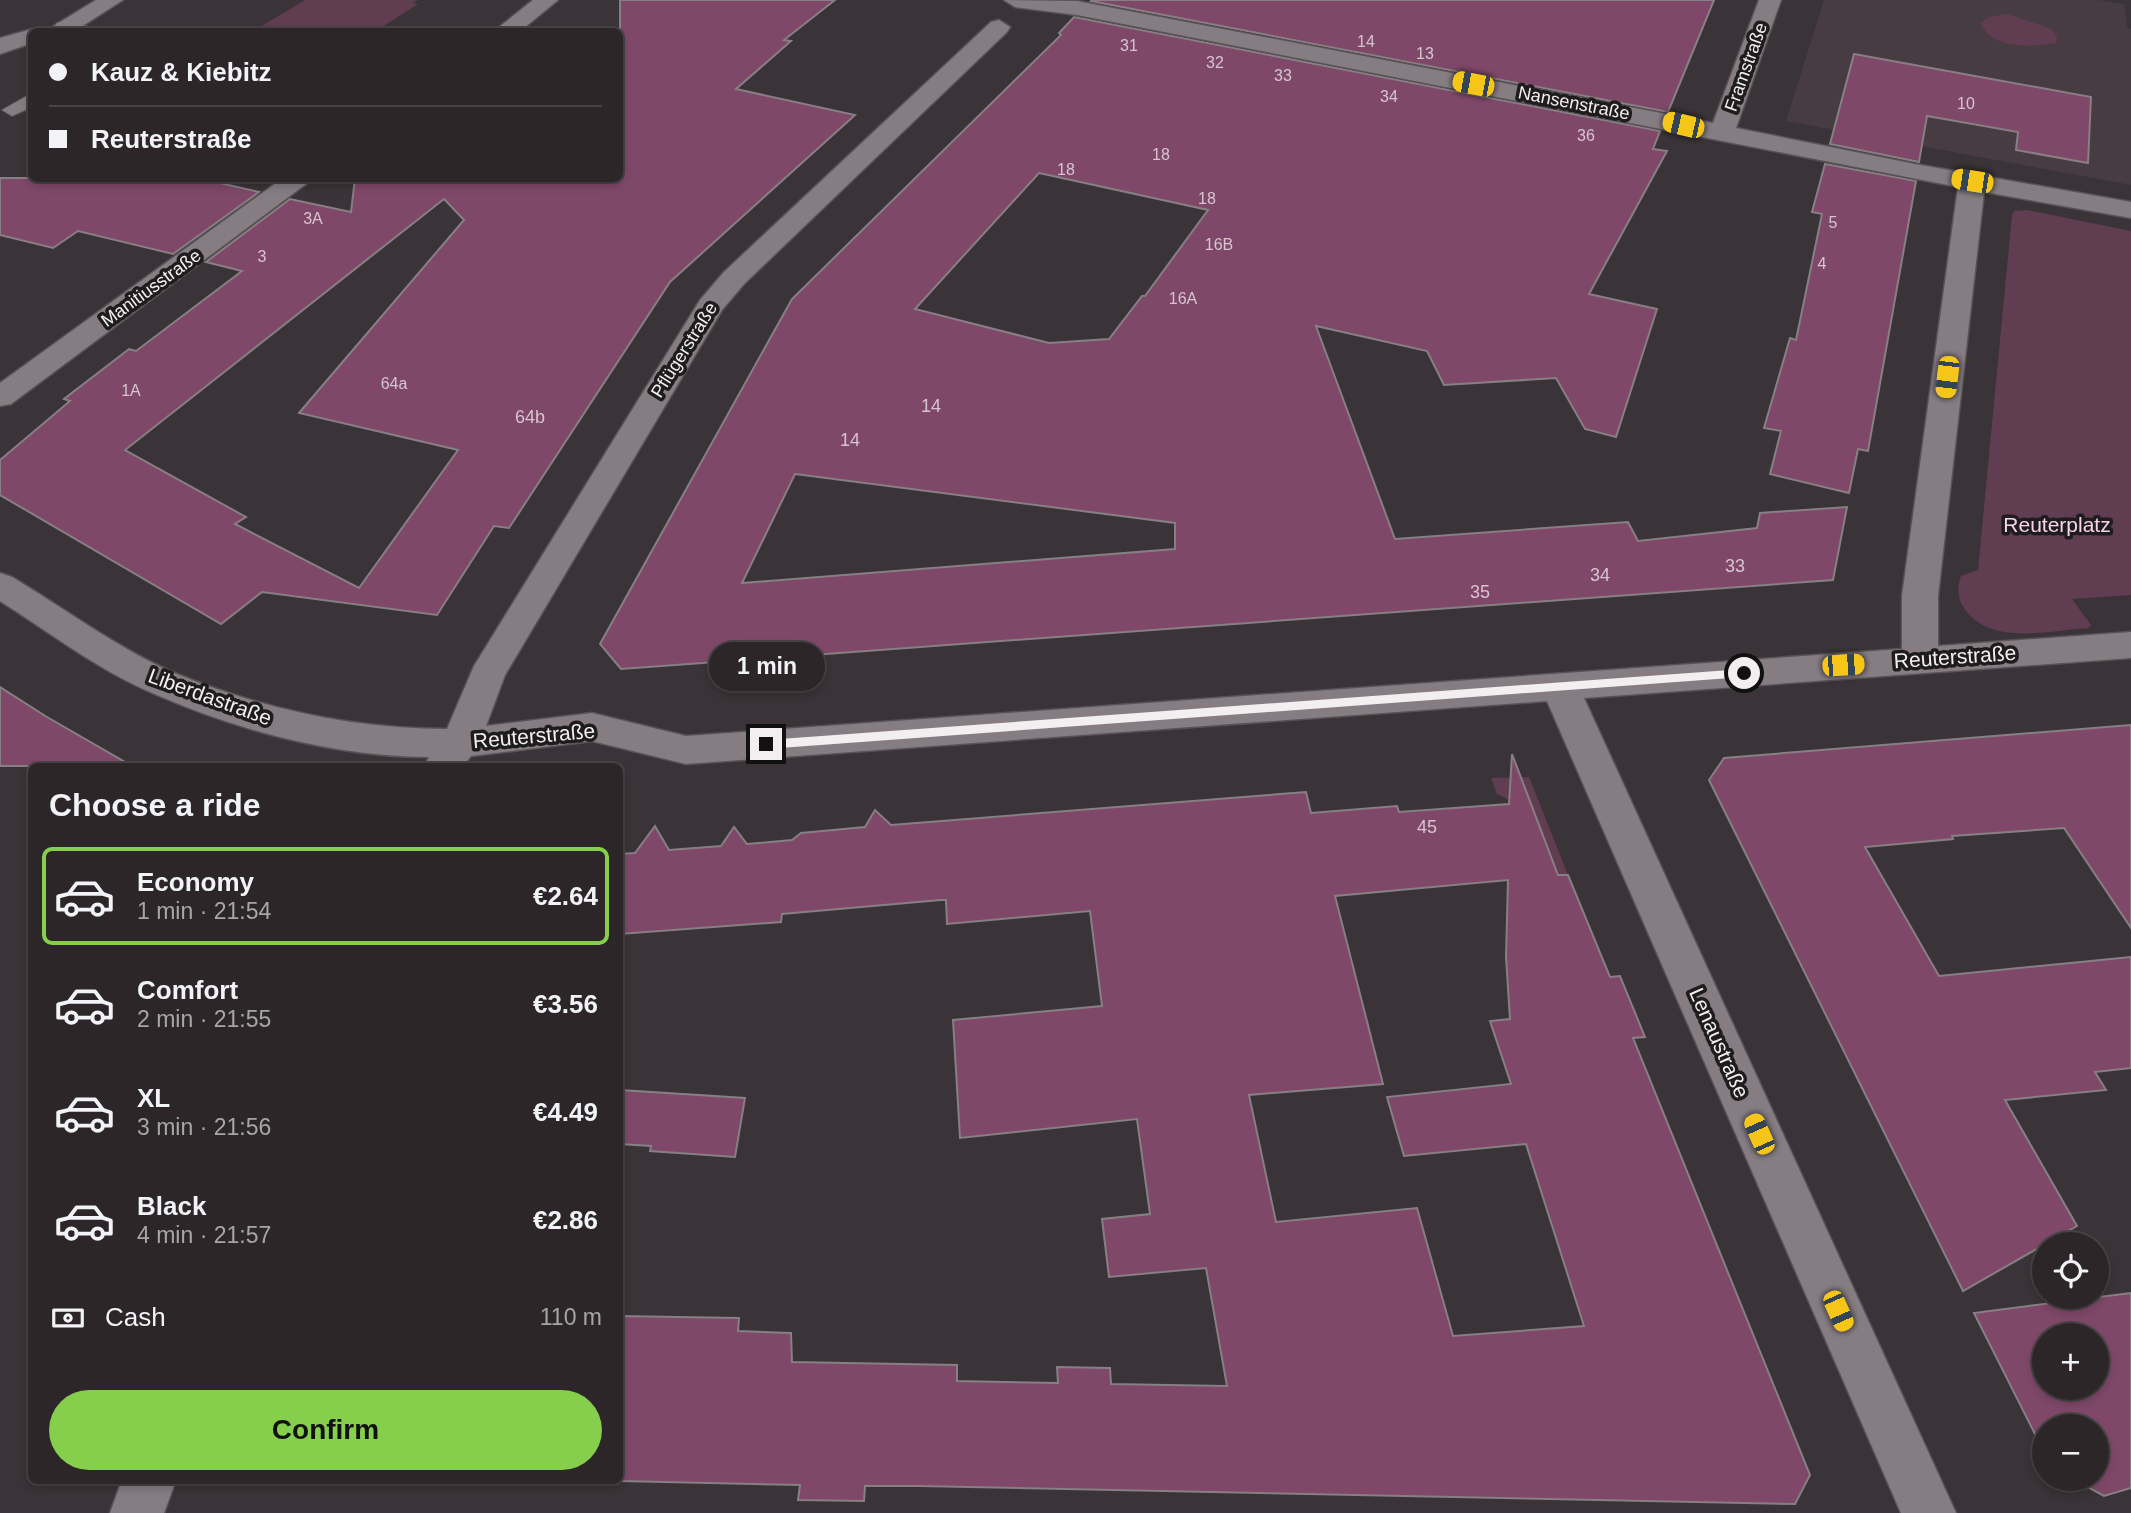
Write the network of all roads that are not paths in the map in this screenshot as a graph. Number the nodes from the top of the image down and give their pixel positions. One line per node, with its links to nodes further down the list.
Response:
1 (112, 0): 7 (street)
2 (547, 0): 8 (street)
3 (1016, 0): 4 (street, Nansenstraße)
4 (1021, 0): 13 (street, Nansenstraße)
5 (1770, 0): 13 (street, Framstraße)
6 (999, 27): 23 (street, Pflügerstraße)
7 (61, 28)
8 (509, 28)
9 (28, 37): 10 (street)
10 (0, 47)
11 (28, 101): 12 (lane)
12 (12, 110)
13 (1722, 133): 14 (street, Nansenstraße)
14 (1972, 181): 16 (street, Nansenstraße); 20 (street)
15 (296, 182): 17 (street, Manitiusstraße)
16 (2131, 210)
17 (0, 397)
18 (0, 585): 22 (street, Liberdastraße)
19 (2131, 645): 20 (street, Reuterstraße)
20 (1920, 659): 21 (street, Reuterstraße)
21 (1560, 687): 23 (street, Reuterstraße); 26 (street, Lenaustraße)
22 (400, 743): 23 (street, Reuterstraße)
23 (459, 759)
24 (148, 1484): 25 (street)
25 (137, 1513)
26 (1929, 1513)

